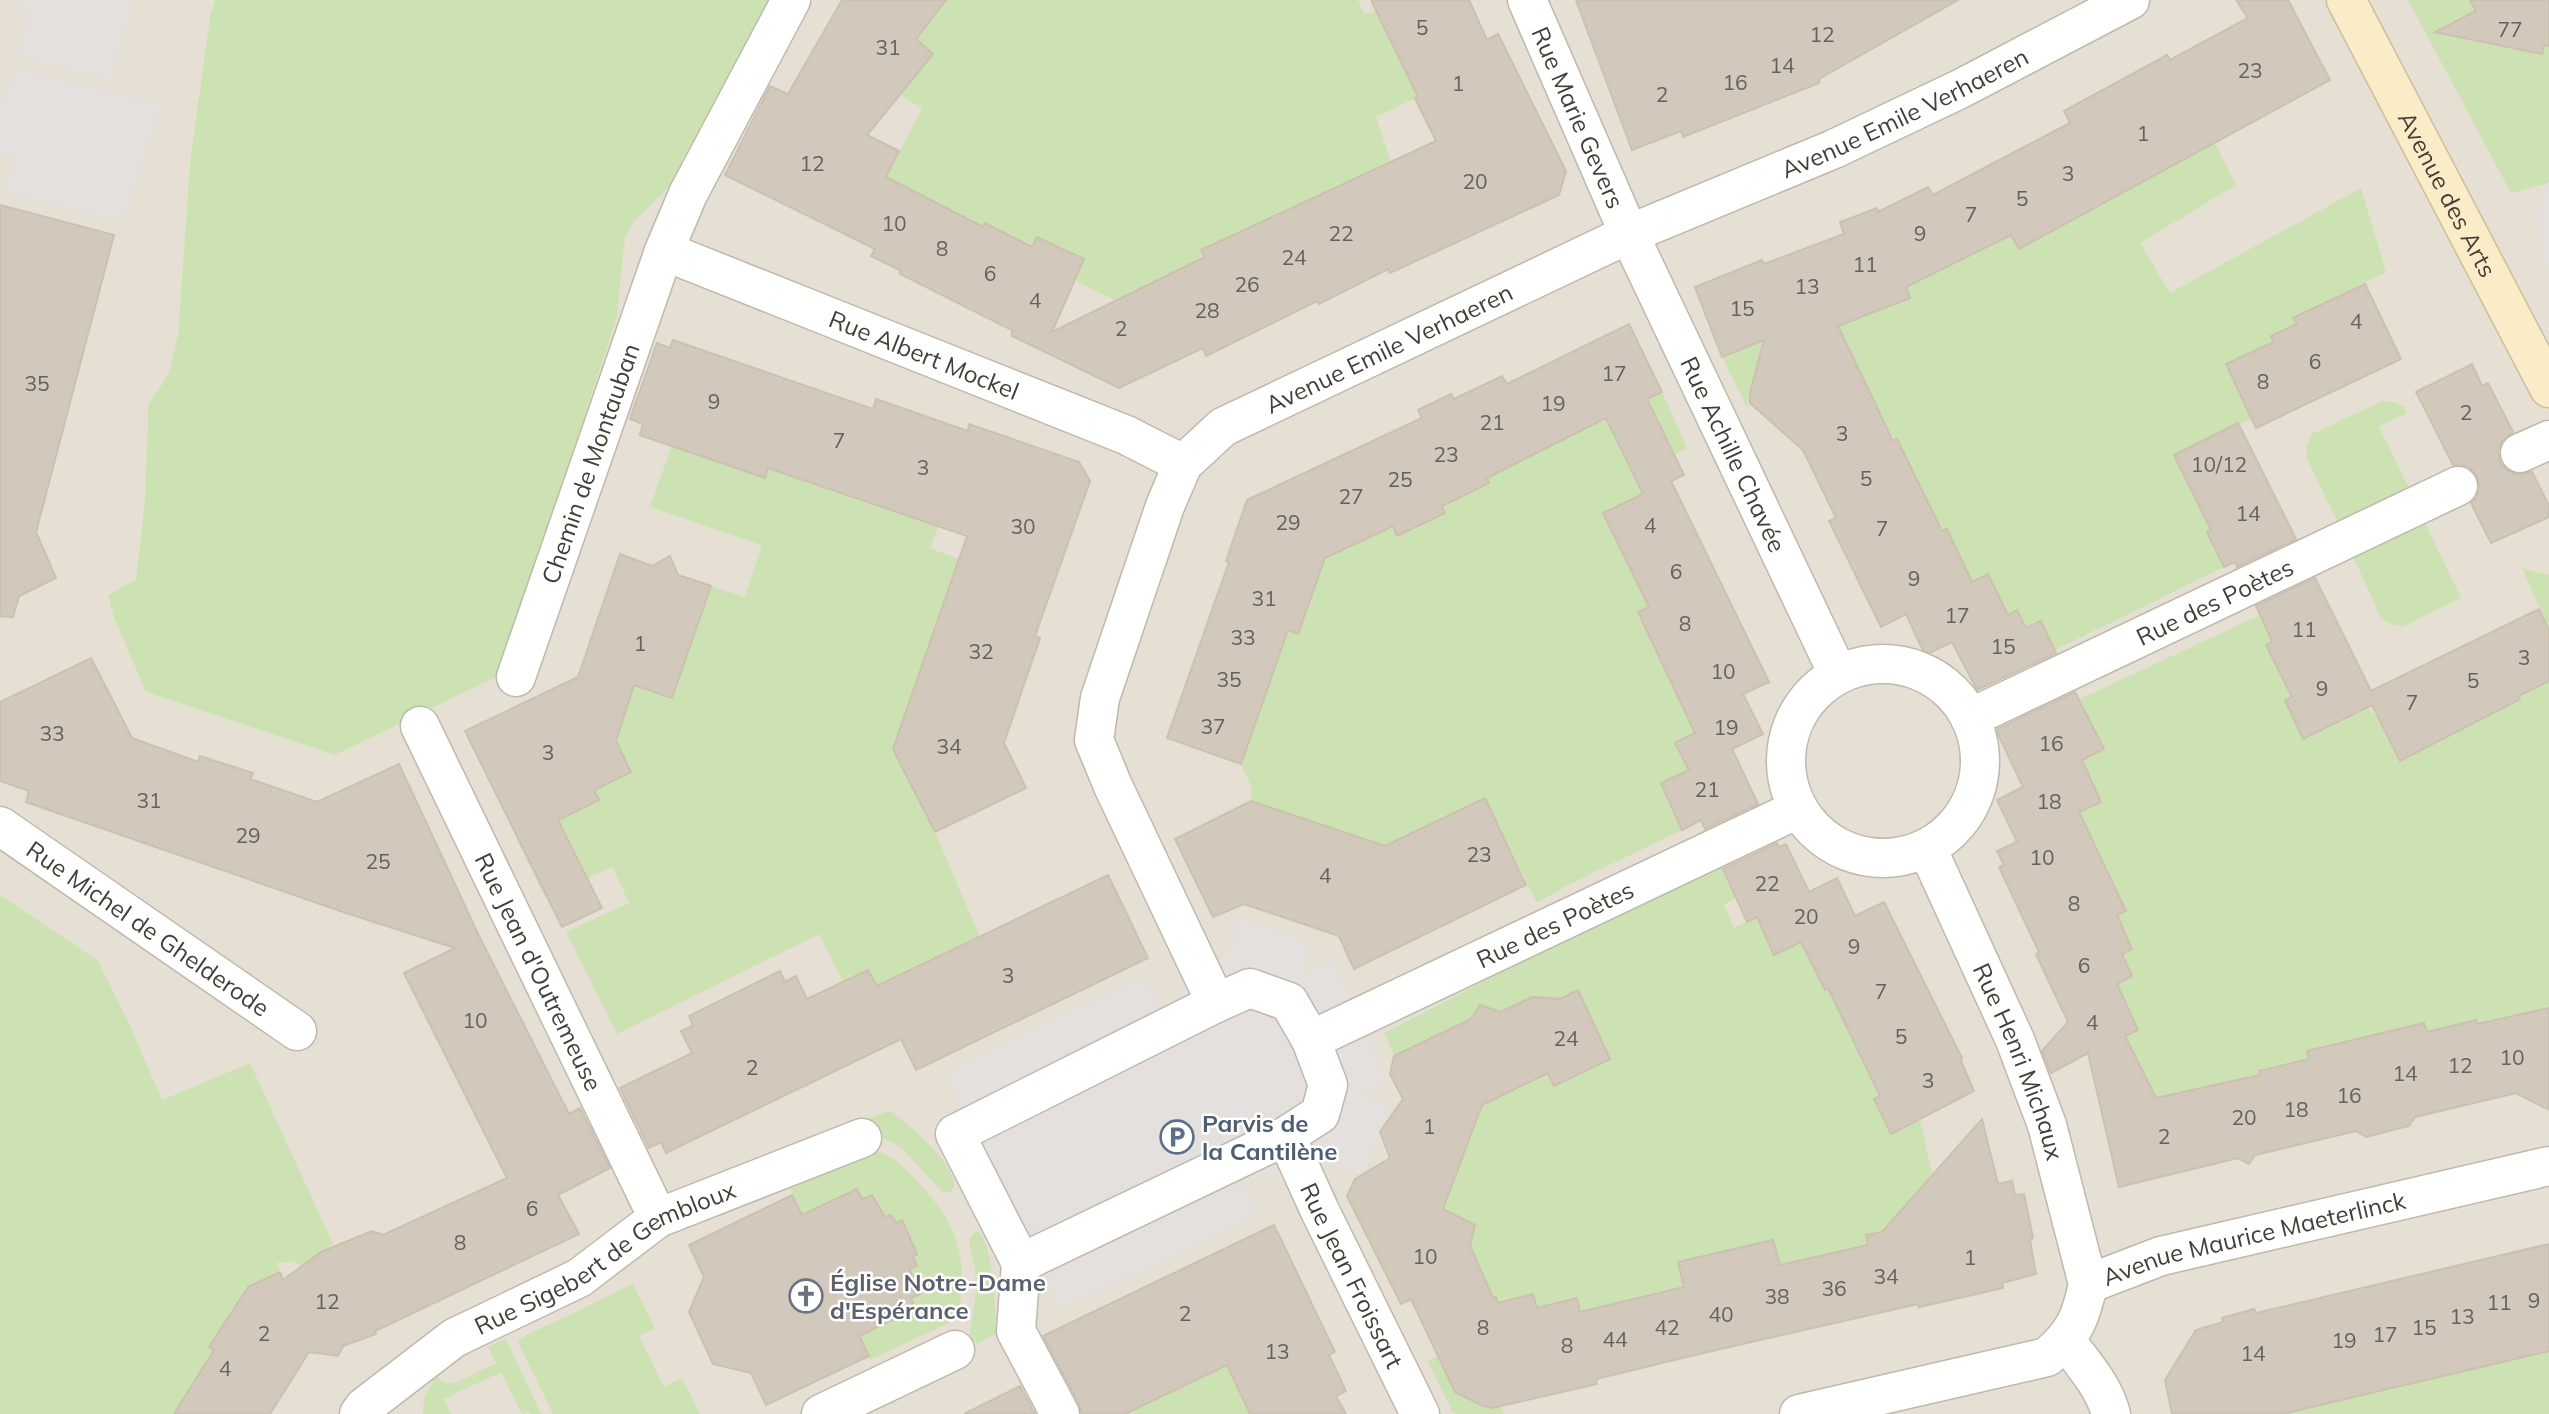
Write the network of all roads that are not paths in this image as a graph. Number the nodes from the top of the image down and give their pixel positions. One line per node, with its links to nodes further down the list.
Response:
1 (791, 0): 6 (street, Chemin de Montauban)
2 (1527, 0): 5 (street, Rue Marie Gevers)
3 (2130, 0): 5 (street, Avenue Emile Verhaeren)
4 (2346, 0): 7 (street, Avenue des Arts)
5 (1629, 234): 8 (street, Avenue Emile Verhaeren); 10 (street, Rue Achille Chavée)
6 (664, 251): 8 (street, Rue Albert Mockel); 11 (street, Chemin de Montauban)
7 (2549, 388)
8 (1183, 464): 17 (street, Avenue Emile Verhaeren)
9 (2458, 486): 12 (street, Rue des Poètes)
10 (1838, 674): 12 (street); 14 (street)
11 (516, 677)
12 (1970, 718): 16 (street)
13 (420, 726): 23 (street, Rue Jean d'Outremeuse)
14 (1798, 809): 16 (street); 19 (street, Rue des Poètes)
15 (0, 826): 18 (street, Rue Michel de Ghelderode)
16 (1927, 848): 25 (street, Rue Henri Michaux)
17 (1216, 1003): 19 (street); 24 (street)
18 (296, 1031)
19 (1311, 1041): 20 (street)
20 (1286, 1136): 24 (street); 31 (street, Rue Jean Froissart)
21 (862, 1138): 23 (street, Rue Sigebert de Gembloux)
22 (2549, 1166): 25 (street, Avenue Maurice Maeterlinck)
23 (658, 1218): 28 (street, Rue Sigebert de Gembloux)
24 (1021, 1263): 30 (street)
25 (2088, 1284): 26 (street, Avenue Maurice Maeterlinck)
26 (2066, 1342): 32 (street); 33 (street)
27 (955, 1350): 29 (street)
28 (362, 1410)
29 (821, 1414)
30 (1060, 1414)
31 (1420, 1414)
32 (1799, 1414)
33 (2111, 1414)

